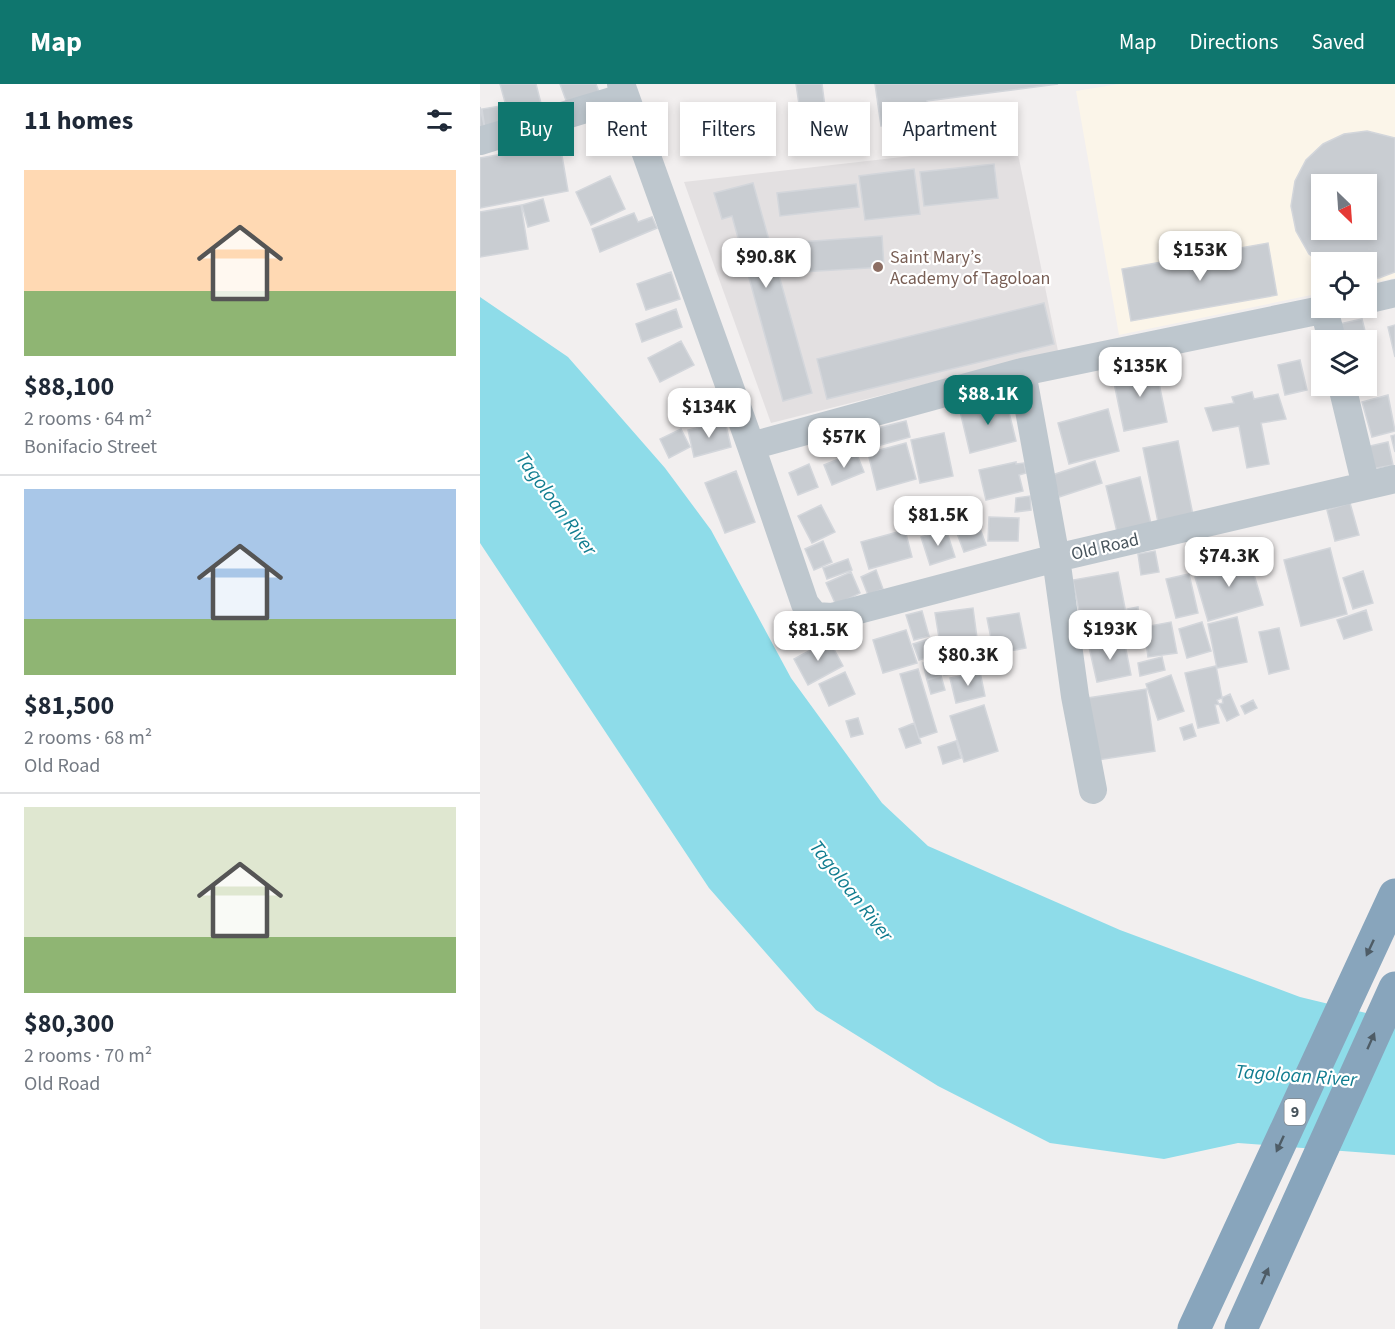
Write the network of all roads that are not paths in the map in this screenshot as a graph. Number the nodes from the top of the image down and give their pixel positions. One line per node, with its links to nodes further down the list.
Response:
1 (623, 91): 2 (street); 8 (street)
2 (480, 141)
3 (1395, 294): 4 (street)
4 (1377, 298)
5 (1311, 312): 6 (street)
6 (1022, 372): 8 (street); 11 (street)
7 (1344, 396): 10 (street)
8 (751, 447): 11 (street, Old Road)
9 (1395, 479): 10 (street, Old Road)
10 (1366, 486): 11 (street, Old Road)
11 (1056, 558): 12 (street)
12 (1093, 790)
13 (1395, 895): 15 (highway, 9, one-way to 15)
14 (1395, 988): 16 (highway, 9, one-way to 14)
15 (1194, 1329)
16 (1241, 1329)

